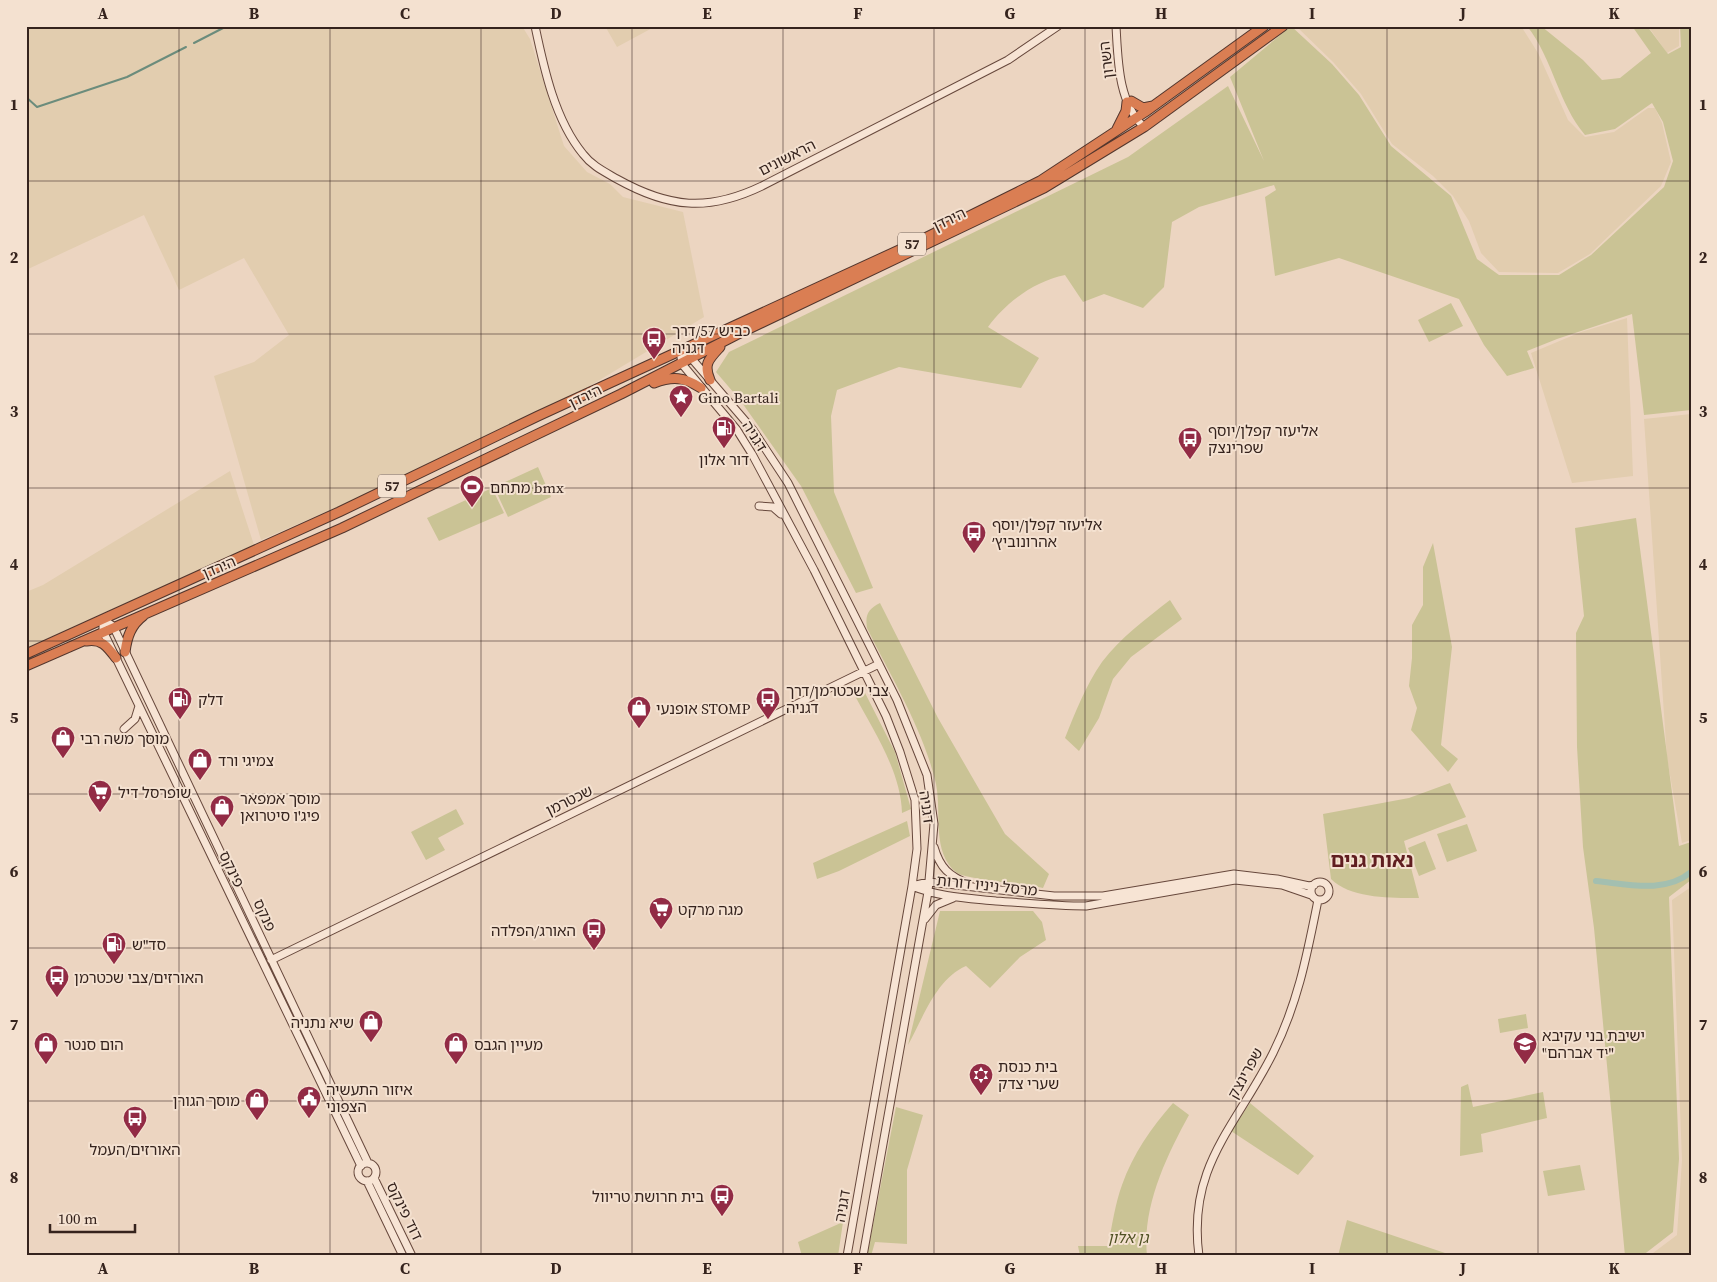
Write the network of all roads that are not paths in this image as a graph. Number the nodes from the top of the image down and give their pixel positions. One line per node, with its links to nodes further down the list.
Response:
1 (535, 26): 2 (street, הראשונים)
2 (1058, 26)
3 (1116, 26): 6 (street, השרון)
4 (1264, 26): 7 (highway, 57)
5 (1283, 26): 9 (highway, 57)
6 (1129, 101): 7 (highway); 8 (street, השרון); 10 (highway)
7 (1158, 104): 8 (highway, 57)
8 (1138, 117): 9 (street, השרון); 10 (highway, הירדן / 57)
9 (1144, 128): 11 (highway, הירדן / 57)
10 (1114, 133): 12 (highway, הירדן / 57)
11 (727, 340): 13 (highway, הירדן / 57); 15 (highway)
12 (680, 350): 13 (street, דגניה); 14 (street); 21 (highway, הירדן / 57)
13 (692, 359): 14 (highway, הירדן / 57); 15 (street, דגניה)
14 (682, 364): 16 (street, דגניה); 17 (highway, הירדן / 57)
15 (710, 380): 28 (street, דגניה)
16 (701, 388): 17 (highway); 19 (street, דגניה)
17 (621, 394): 20 (highway, הירדן / 57)
18 (759, 506): 19 (street)
19 (788, 522): 30 (street, דגניה)
20 (149, 611): 22 (highway, הירדן / 57); 25 (highway)
21 (103, 619): 22 (street); 23 (street); 26 (highway, הירדן / 57)
22 (113, 626): 23 (highway, הירדן / 57); 25 (street)
23 (102, 631): 24 (highway, הירדן / 57); 27 (street, פינקס)
24 (71, 646): 27 (highway); 29 (highway, הירדן / 57)
25 (125, 652): 43 (street, פנקס)
26 (26, 654)
27 (116, 658): 31 (street, פינקס)
28 (879, 664): 30 (street, שכטרמן); 33 (street, דגניה)
29 (26, 666)
30 (864, 672): 36 (street, דגניה); 43 (street, שכטרמן)
31 (139, 706): 32 (street); 44 (street, פינקס)
32 (124, 729)
33 (933, 844): 34 (street, דגניה); 37 (street)
34 (929, 882): 36 (street, מרסל ניניו דורות); 37 (street, מרסל ניניו דורות); 38 (street, דגניה)
35 (1314, 885): 37 (street, מרסל ניניו דורות); 39 (street); 41 (street)
36 (912, 886): 38 (street, מרסל ניניו דורות); 48 (street, דגניה)
37 (976, 887)
38 (928, 892): 40 (street, מרסל ניניו דורות); 42 (street, דגניה)
39 (1312, 895): 40 (street, מרסל ניניו דורות); 41 (street)
40 (955, 897): 42 (street)
41 (1318, 900): 50 (street, שפרינצק)
42 (922, 923): 49 (street, דגניה)
43 (271, 960): 44 (street, פנקס)
44 (364, 1164): 45 (street); 45 (street)
45 (370, 1180): 46 (street); 47 (street, דוד פינקס)
46 (403, 1256)
47 (412, 1256)
48 (848, 1256)
49 (863, 1256)
50 (1199, 1256)

